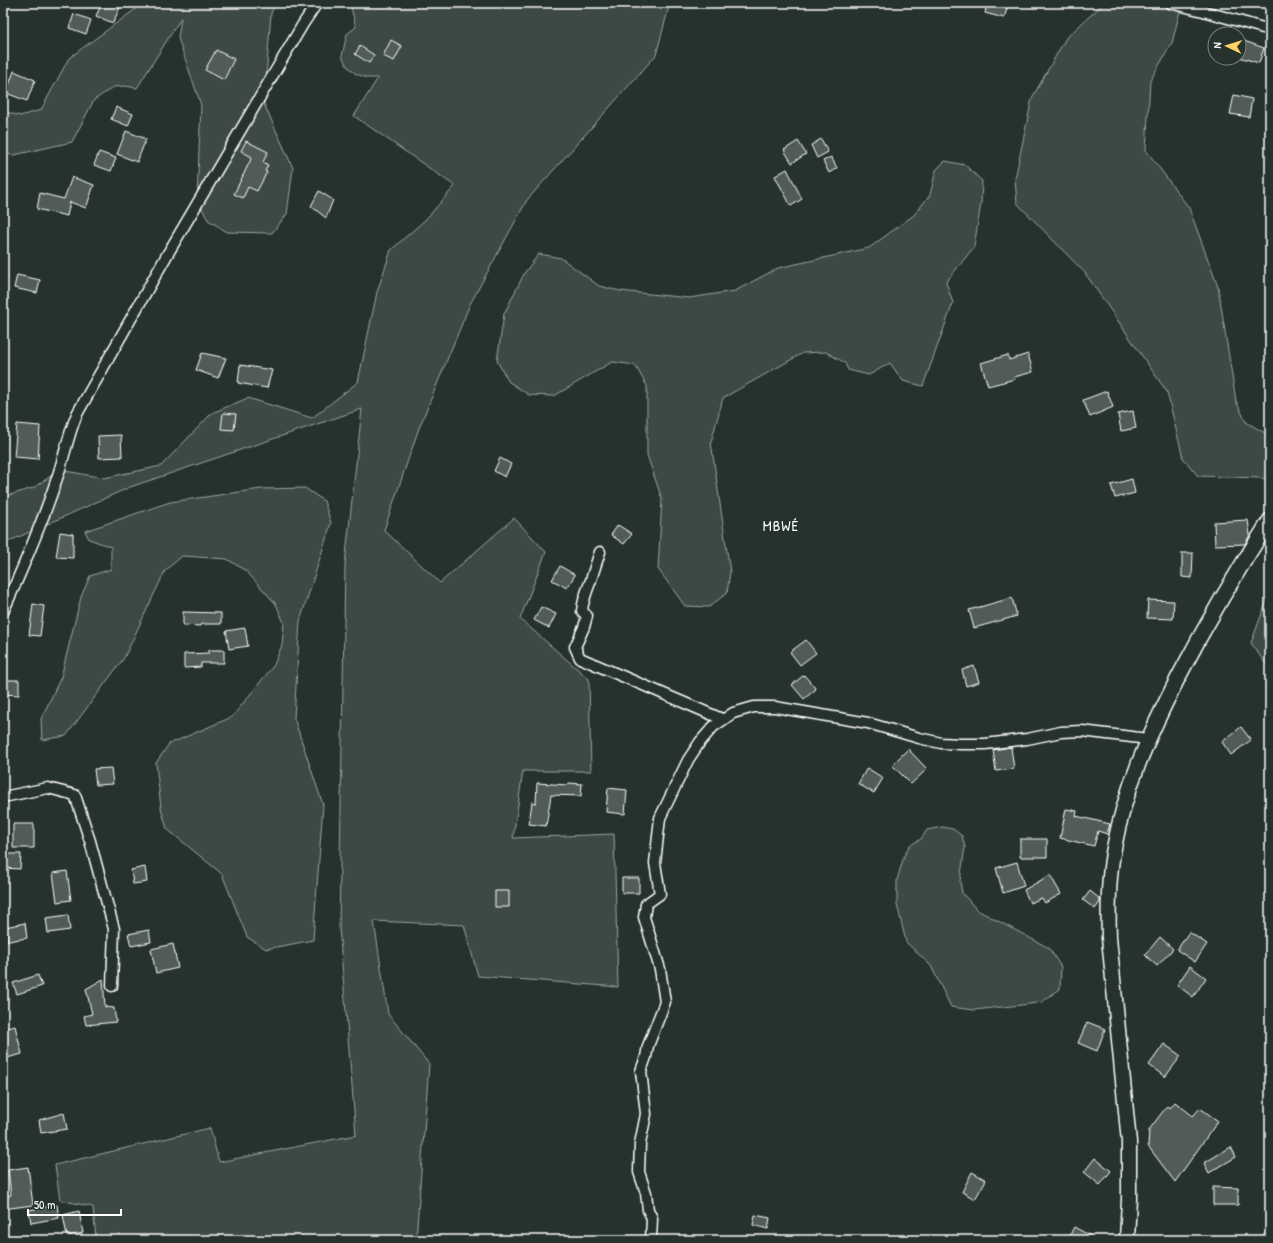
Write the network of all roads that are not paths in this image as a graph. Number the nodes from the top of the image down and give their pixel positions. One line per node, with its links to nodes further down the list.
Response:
1 (317, 3): 6 (street)
2 (1170, 3): 3 (street)
3 (1270, 30)
4 (1270, 520): 8 (street)
5 (600, 552): 7 (street)
6 (3, 612)
7 (722, 719): 8 (street); 11 (street)
8 (1148, 739): 12 (street)
9 (3, 797): 10 (street)
10 (112, 986)
11 (651, 1240)
12 (1127, 1240)

